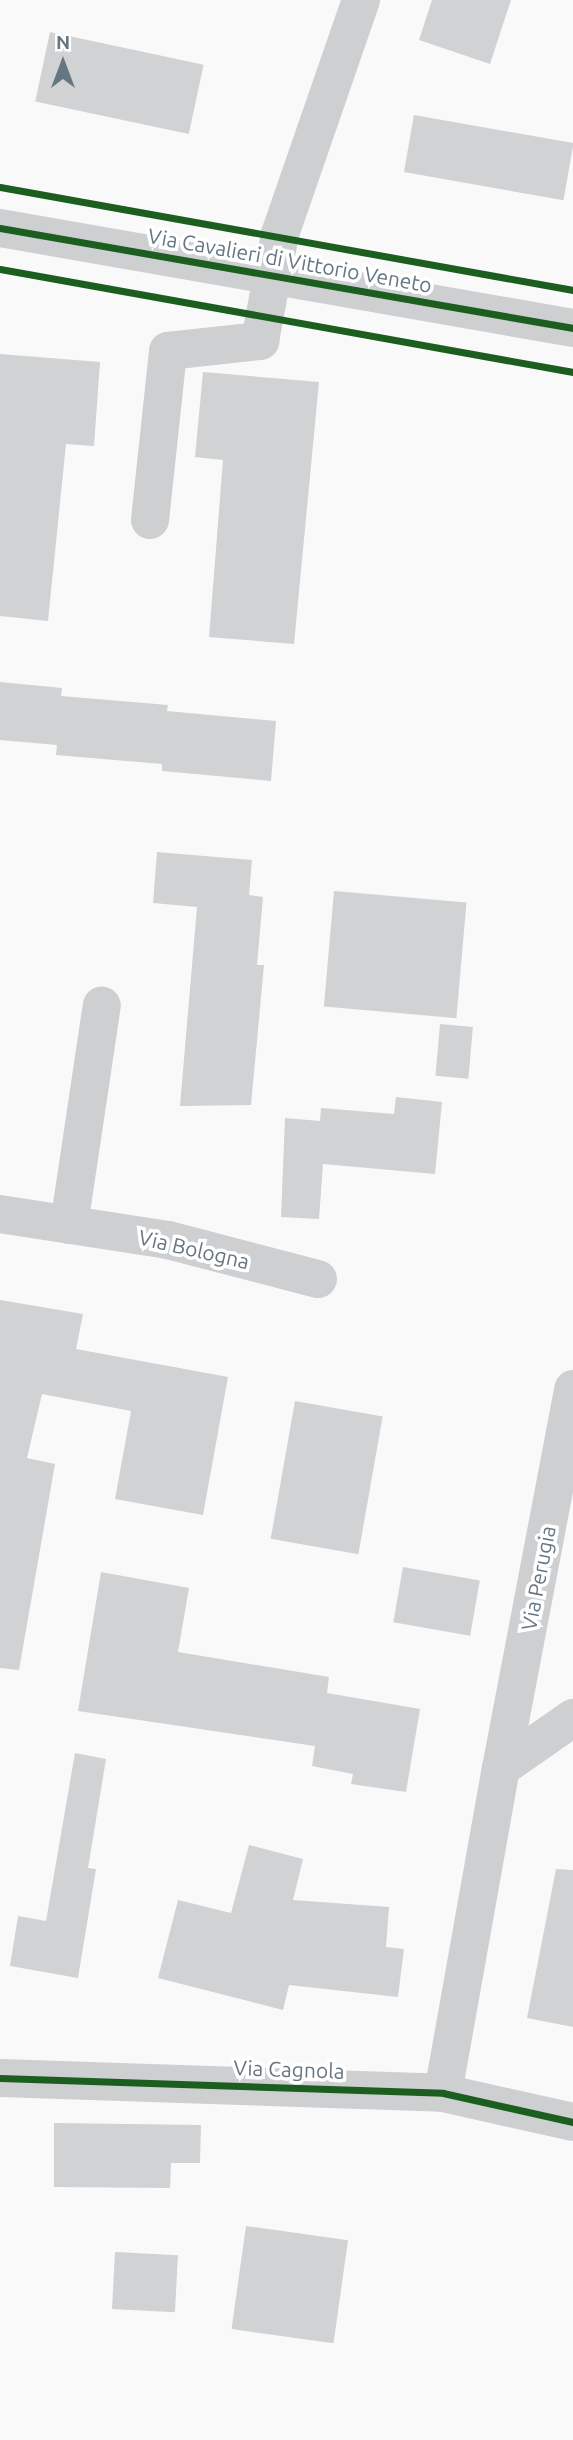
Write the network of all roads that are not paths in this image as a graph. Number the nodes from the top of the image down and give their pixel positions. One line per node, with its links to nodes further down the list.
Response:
1 (361, 0): 3 (street, Via Cavalieri di Vittorio Veneto)
2 (0, 228): 3 (street, Via Cavalieri di Vittorio Veneto)
3 (272, 274): 4 (street, Via Cavalieri di Vittorio Veneto); 5 (street)
4 (573, 328)
5 (150, 520)
6 (102, 1005): 8 (street)
7 (0, 1213): 8 (street, Via Bologna)
8 (68, 1226): 9 (street, Via Bologna)
9 (317, 1279)
10 (573, 1389): 12 (street, Via Perugia)
11 (573, 1718): 12 (street)
12 (501, 1768): 14 (street, Via Perugia)
13 (0, 2078): 14 (street, Via Cagnola)
14 (443, 2093): 15 (street, Via Cagnola)
15 (573, 2122)

